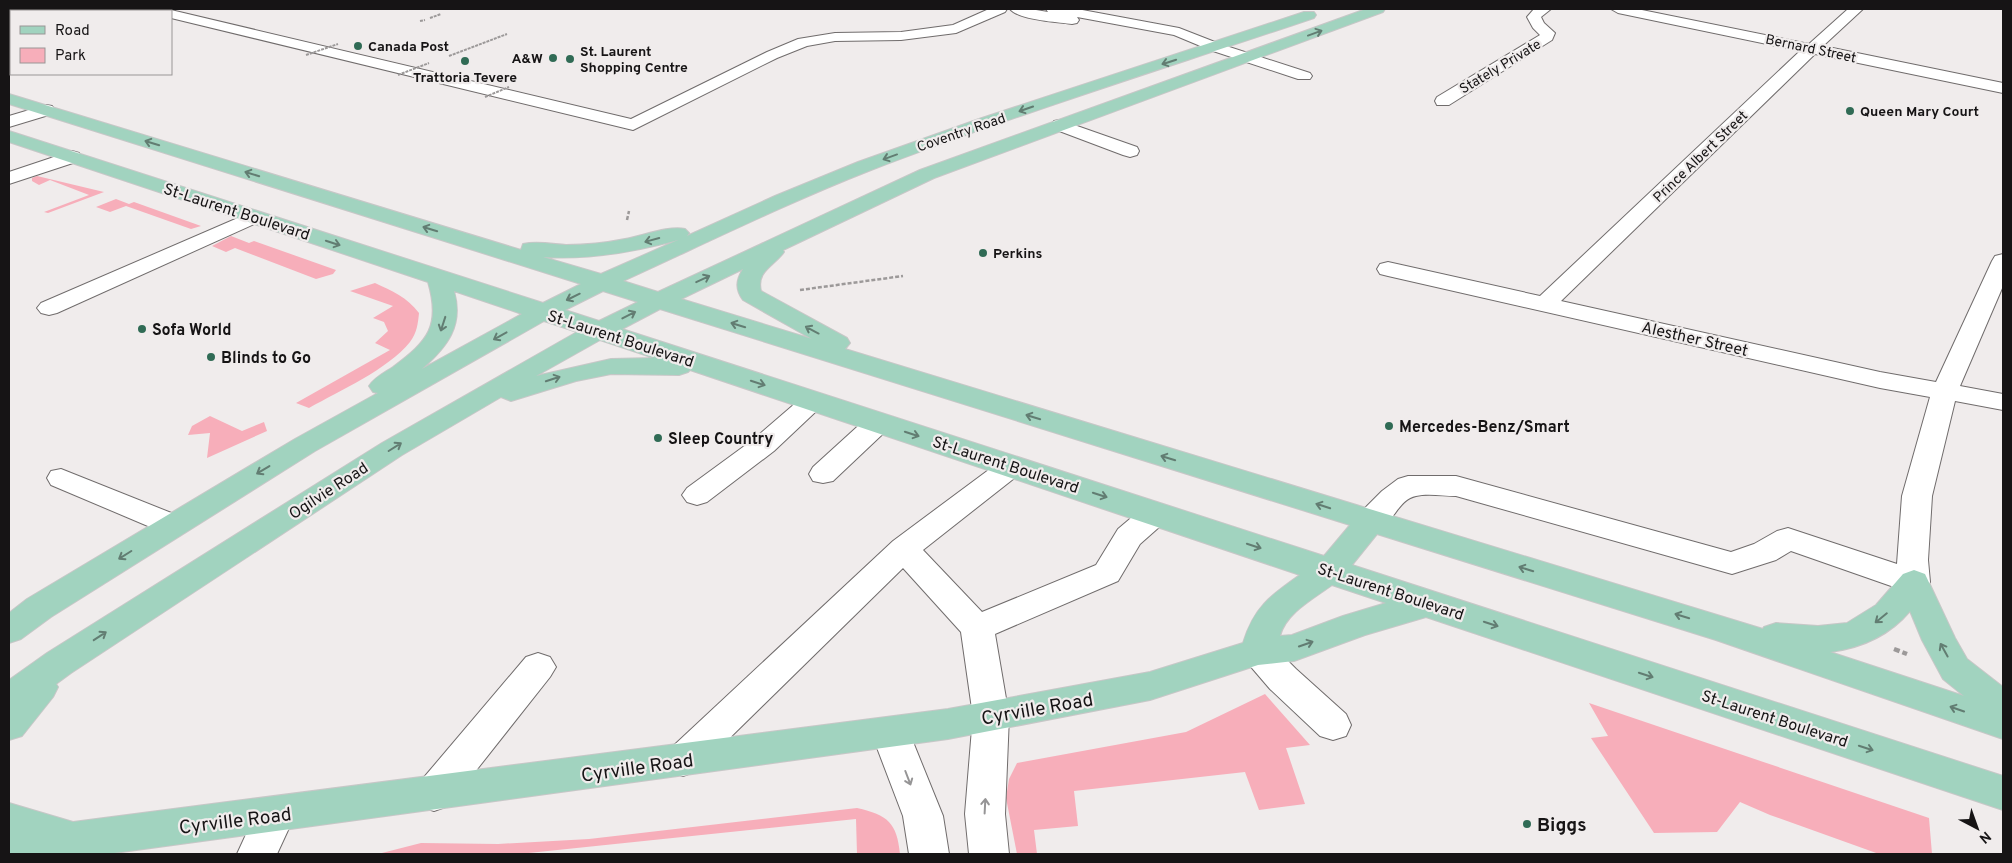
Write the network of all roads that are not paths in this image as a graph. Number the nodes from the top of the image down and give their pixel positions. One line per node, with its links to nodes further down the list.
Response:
1 (1000, 9): 9 (street)
2 (1016, 9): 10 (street)
3 (1053, 9): 10 (street)
4 (1378, 9): 12 (main road, Coventry Road, one-way to 4)
5 (1544, 9): 16 (street, Stately Private)
6 (1618, 9): 11 (street, Bernard Street)
7 (1856, 9): 11 (street, Prince Albert Street)
8 (1320, 12): 10 (main road, Coventry Road)
9 (172, 14)
10 (1215, 47): 12 (street); 27 (main road, Coventry Road, one-way to 27)
11 (1812, 48): 14 (street, Bernard Street); 36 (street, Prince Albert Street)
12 (1247, 58): 13 (street); 19 (main road, Coventry Road)
13 (1304, 76)
14 (2003, 88)
15 (9, 99): 17 (main road)
16 (1443, 101)
17 (46, 110): 18 (street); 24 (main road, one-way to 17)
18 (9, 122)
19 (1060, 125): 21 (street); 28 (main road, Coventry Road)
20 (9, 136): 23 (main road, St-Laurent Boulevard)
21 (1130, 151)
22 (9, 152): 23 (main road)
23 (67, 155): 25 (street); 26 (main road, St-Laurent Boulevard)
24 (198, 157): 26 (main road); 30 (main road, one-way to 24)
25 (9, 178)
26 (143, 180): 29 (main road, St-Laurent Boulevard)
27 (782, 200): 30 (main road, one-way to 30); 34 (main road, Coventry Road)
28 (848, 210): 35 (main road, Coventry Road, one-way to 28); 41 (main road, one-way to 28)
29 (254, 216): 33 (main road, St-Laurent Boulevard, one-way to 33); 37 (street)
30 (477, 244): 34 (main road)
31 (2003, 261): 42 (street)
32 (1388, 268): 36 (street, Alesther Street)
33 (438, 277): 38 (main road, St-Laurent Boulevard); 47 (main road, one-way to 47)
34 (603, 282): 35 (main road); 38 (main road, one-way to 38)
35 (659, 300): 39 (main road, Ogilvie Road, one-way to 35); 41 (main road, one-way to 35)
36 (1545, 304): 42 (street, Alesther Street)
37 (49, 308)
38 (542, 312): 39 (main road, St-Laurent Boulevard); 47 (main road, one-way to 47)
39 (599, 330): 40 (main road, St-Laurent Boulevard); 45 (main road, Ogilvie Road)
40 (712, 368): 43 (main road, St-Laurent Boulevard, one-way to 43); 45 (main road, one-way to 40)
41 (902, 376): 53 (main road, one-way to 41)
42 (1945, 391): 44 (street, Alesther Street); 57 (street)
43 (814, 401): 46 (main road, St-Laurent Boulevard); 51 (street)
44 (2003, 402)
45 (457, 410): 63 (main road, Ogilvie Road, one-way to 45)
46 (878, 422): 48 (main road, St-Laurent Boulevard, one-way to 48); 49 (street)
47 (305, 445): 54 (main road, one-way to 54)
48 (1012, 466): 52 (main road, St-Laurent Boulevard, one-way to 52); 55 (street)
49 (823, 474)
50 (60, 478): 54 (street)
51 (697, 495)
52 (1155, 514): 56 (main road, St-Laurent Boulevard, one-way to 56); 59 (street)
53 (1370, 521): 56 (main road); 57 (street); 61 (main road, one-way to 53)
54 (172, 525): 60 (main road, one-way to 60)
55 (904, 549): 59 (street); 72 (street)
56 (1330, 570): 58 (main road, St-Laurent Boulevard); 62 (main road)
57 (1914, 582): 61 (main road, one-way to 61); 66 (main road, one-way to 57)
58 (1428, 604): 62 (main road, Cyrville Road, one-way to 58); 73 (main road, St-Laurent Boulevard, one-way to 73)
59 (977, 628): 67 (street)
60 (9, 630)
61 (1728, 631): 69 (main road, one-way to 61)
62 (1258, 652): 67 (main road, Cyrville Road); 68 (street)
63 (59, 663): 65 (main road, Ogilvie Road); 70 (main road)
64 (538, 667): 74 (street)
65 (9, 698)
66 (2003, 707)
67 (991, 716): 71 (main road, Cyrville Road); 81 (street, one-way to 67)
68 (1333, 724)
69 (2003, 724)
70 (9, 725)
71 (890, 732): 72 (main road, Cyrville Road); 80 (street, one-way to 80)
72 (682, 760): 74 (main road, Cyrville Road)
73 (2003, 793)
74 (434, 794): 75 (main road, Cyrville Road)
75 (275, 815): 77 (main road, Cyrville Road); 79 (street)
76 (9, 821): 77 (main road)
77 (76, 840): 78 (main road, Cyrville Road)
78 (9, 849)
79 (257, 854)
80 (929, 854)
81 (989, 854)

